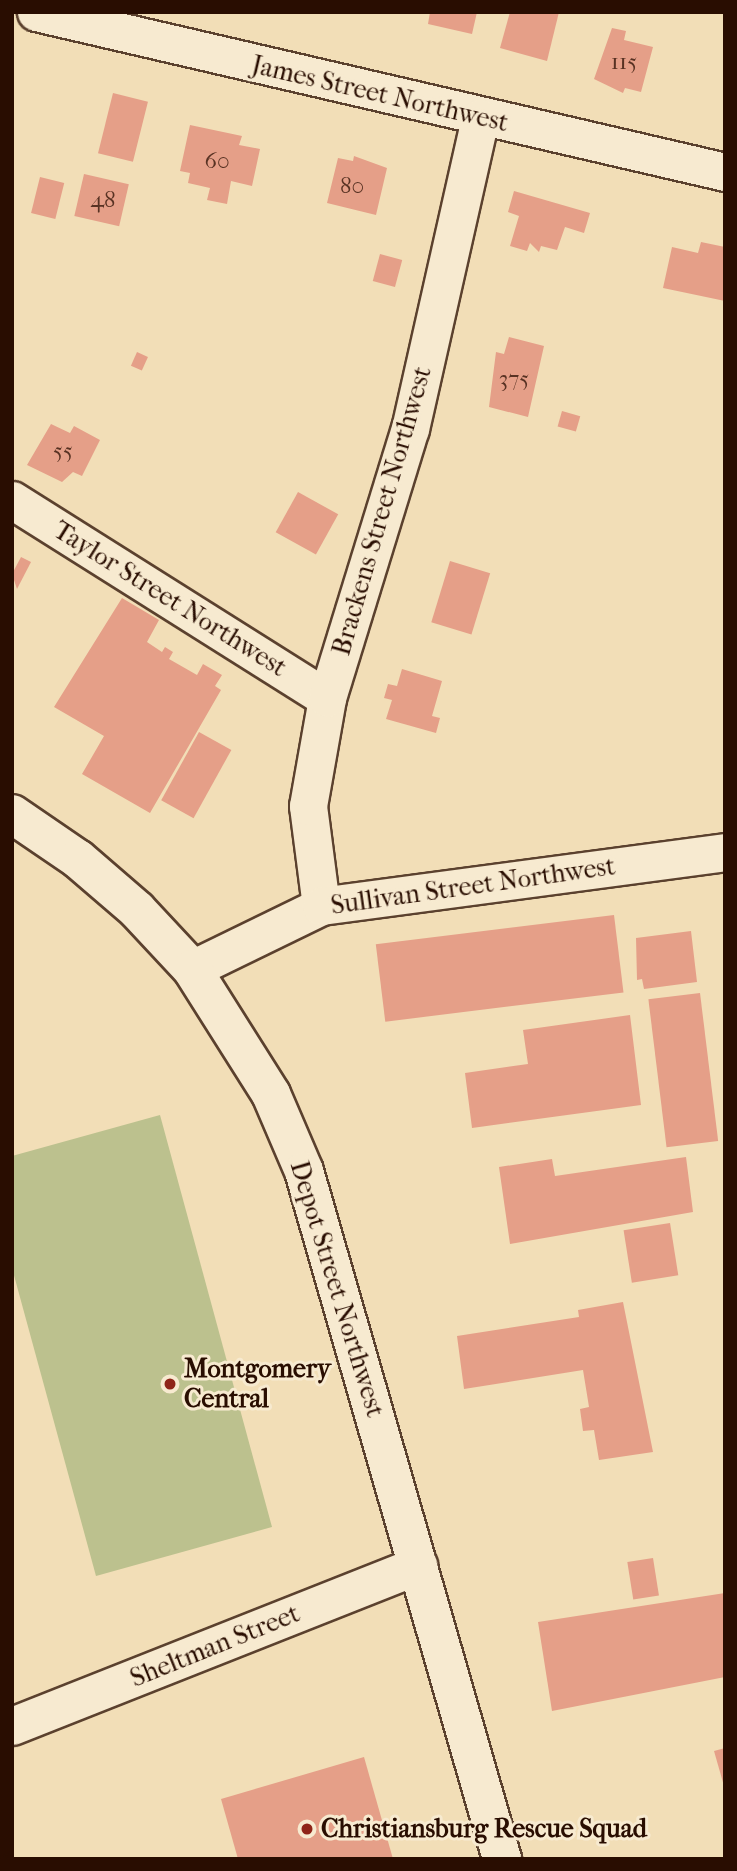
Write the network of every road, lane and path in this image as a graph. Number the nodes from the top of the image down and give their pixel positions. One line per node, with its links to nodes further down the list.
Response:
1 (36, 12): 2 (street, James Street Northwest)
2 (480, 118): 3 (street, James Street Northwest); 5 (street, Brackens Street Northwest)
3 (725, 172)
4 (12, 500): 5 (street, Taylor Street Northwest)
5 (327, 698): 8 (street, Brackens Street Northwest)
6 (12, 814): 9 (main road, Depot Street Northwest)
7 (725, 852): 8 (street, Sullivan Street Northwest)
8 (321, 906): 9 (street, Sullivan Street Northwest)
9 (192, 969): 10 (main road, Depot Street Northwest)
10 (418, 1566): 11 (street, Sheltman Street); 12 (main road, Depot Street Northwest)
11 (12, 1726)
12 (502, 1859)

